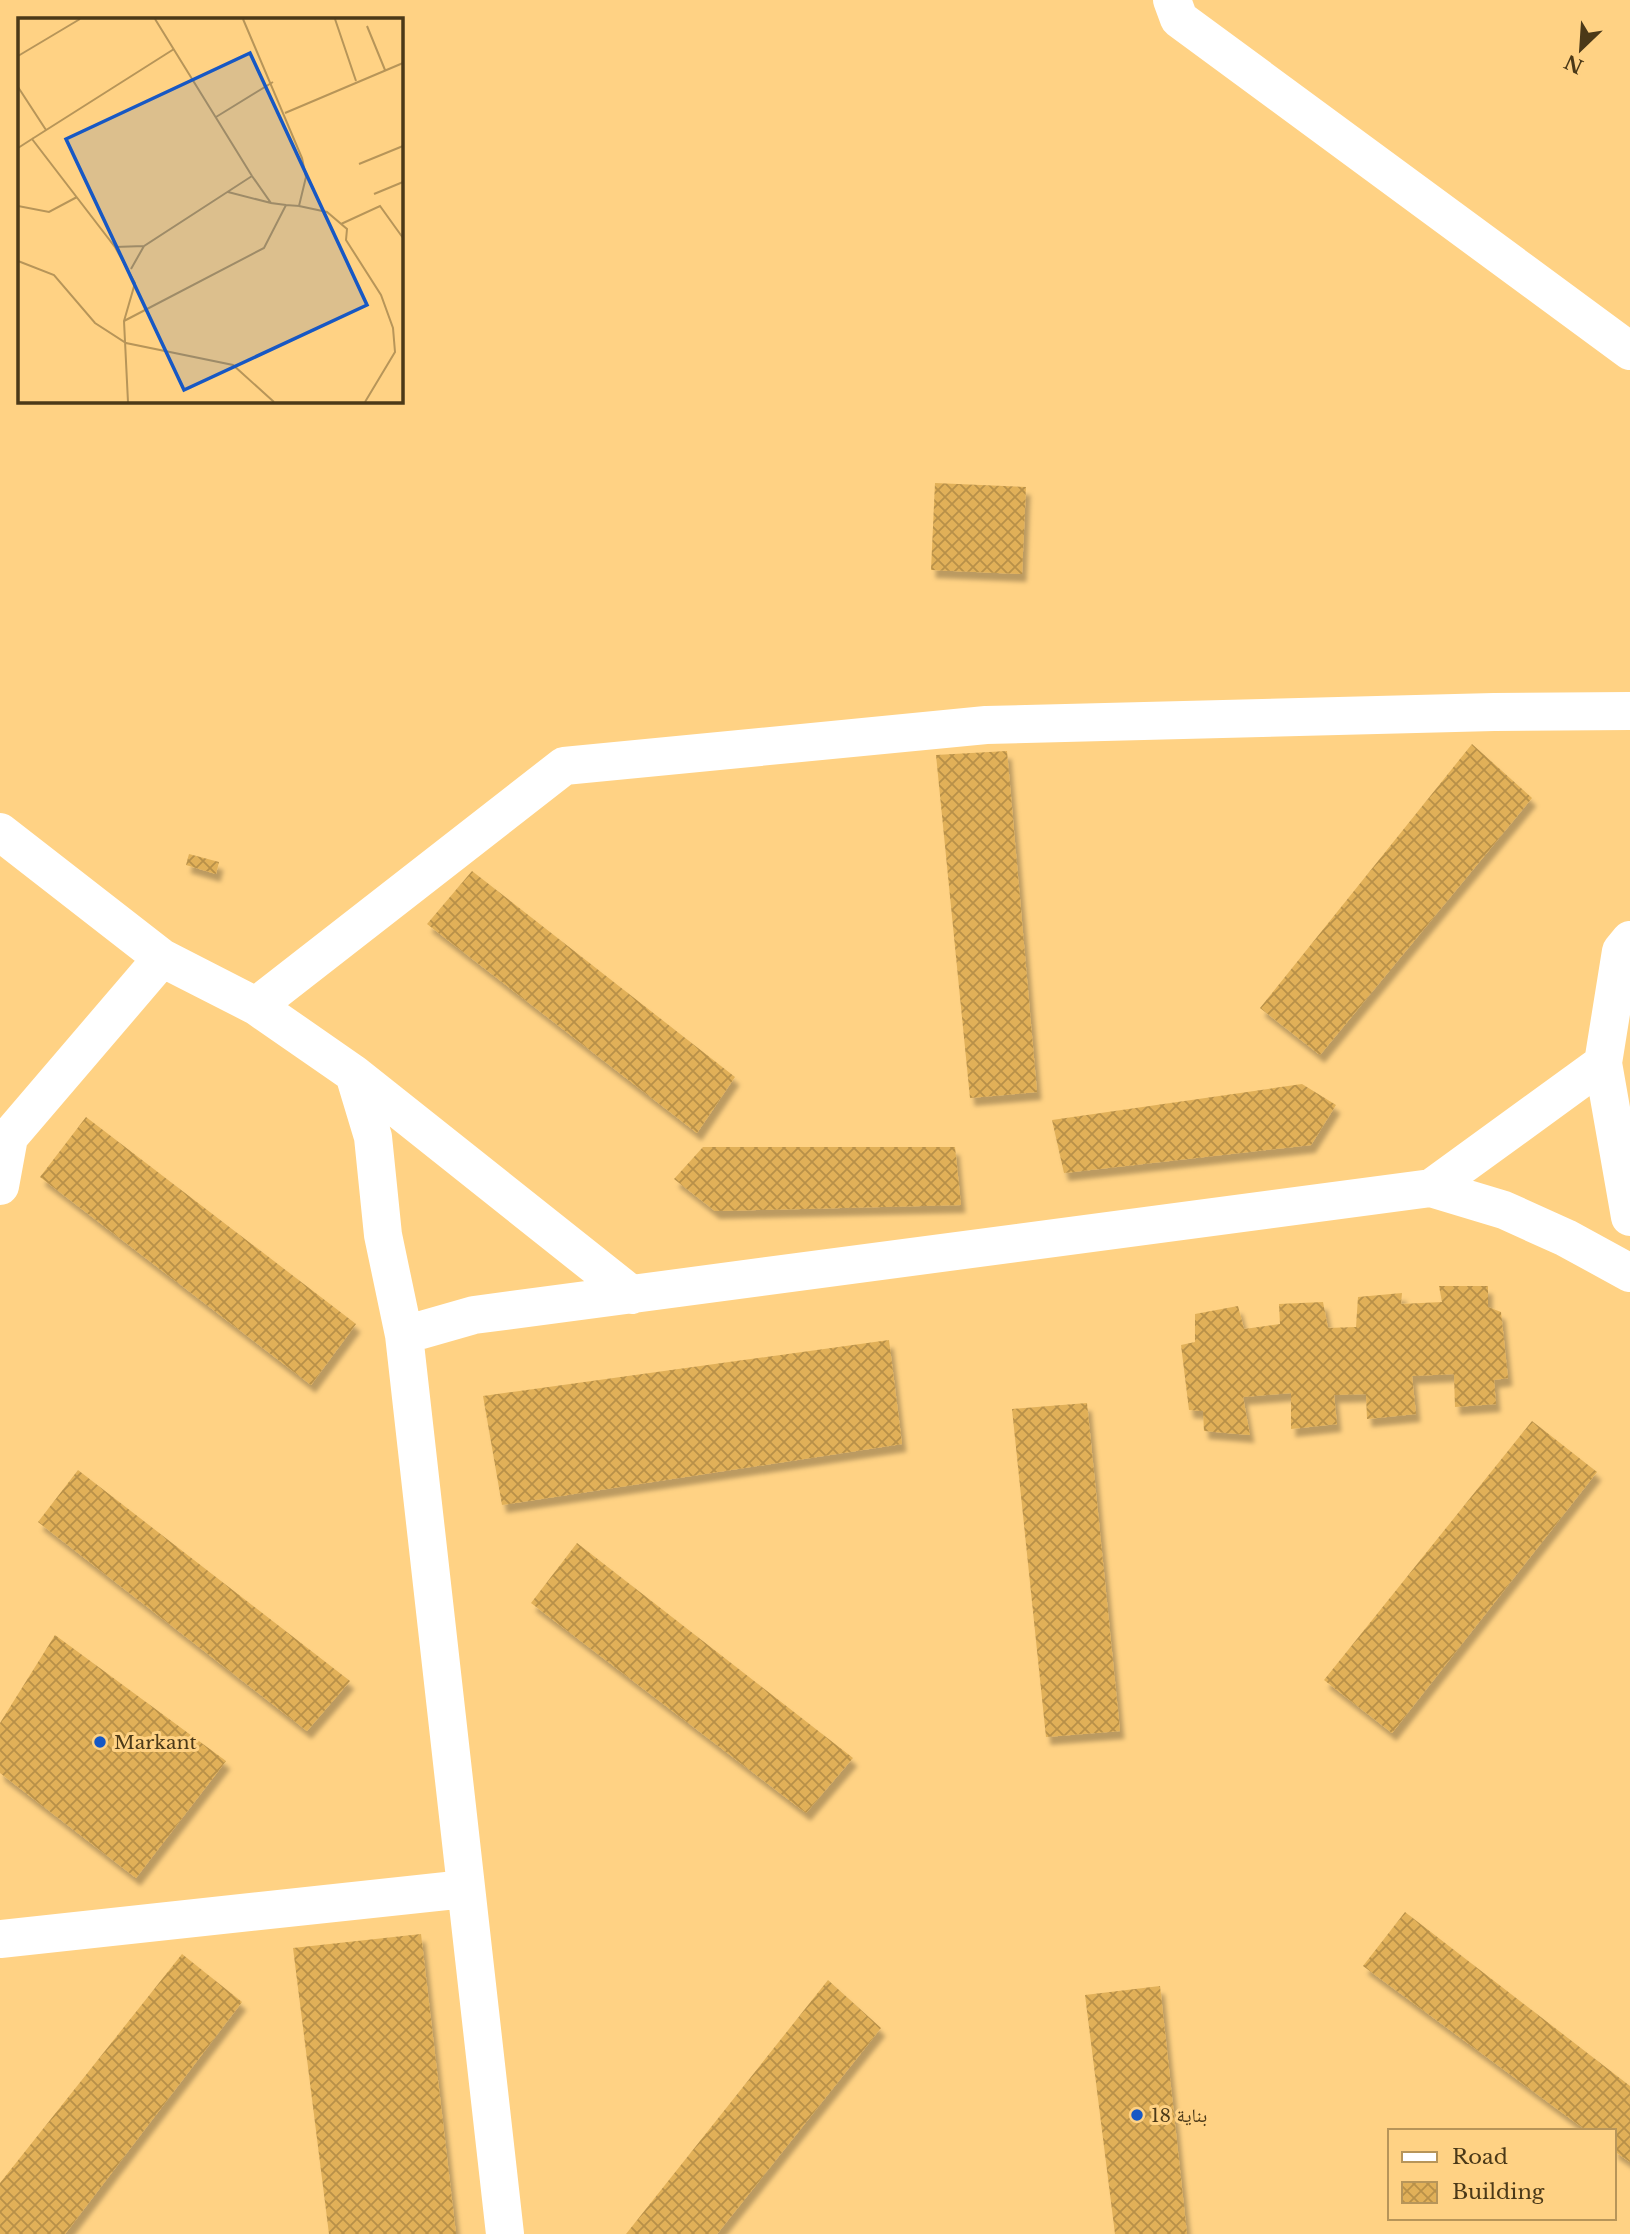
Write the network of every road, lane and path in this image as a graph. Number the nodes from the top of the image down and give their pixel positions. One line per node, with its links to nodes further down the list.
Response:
1 (1172, 0): 2 (street)
2 (1630, 351)
3 (1630, 711): 7 (street)
4 (0, 832): 6 (street)
5 (1630, 940): 8 (street)
6 (162, 958): 7 (street); 10 (street)
7 (256, 1006): 9 (street)
8 (1603, 1063): 11 (street); 12 (street)
9 (354, 1074): 14 (street); 15 (street)
10 (0, 1186)
11 (1431, 1188): 13 (street); 14 (street)
12 (1630, 1217)
13 (1630, 1273)
14 (632, 1295): 15 (street)
15 (404, 1335): 16 (street)
16 (465, 1889): 17 (street); 18 (street)
17 (0, 1939)
18 (505, 2234)

